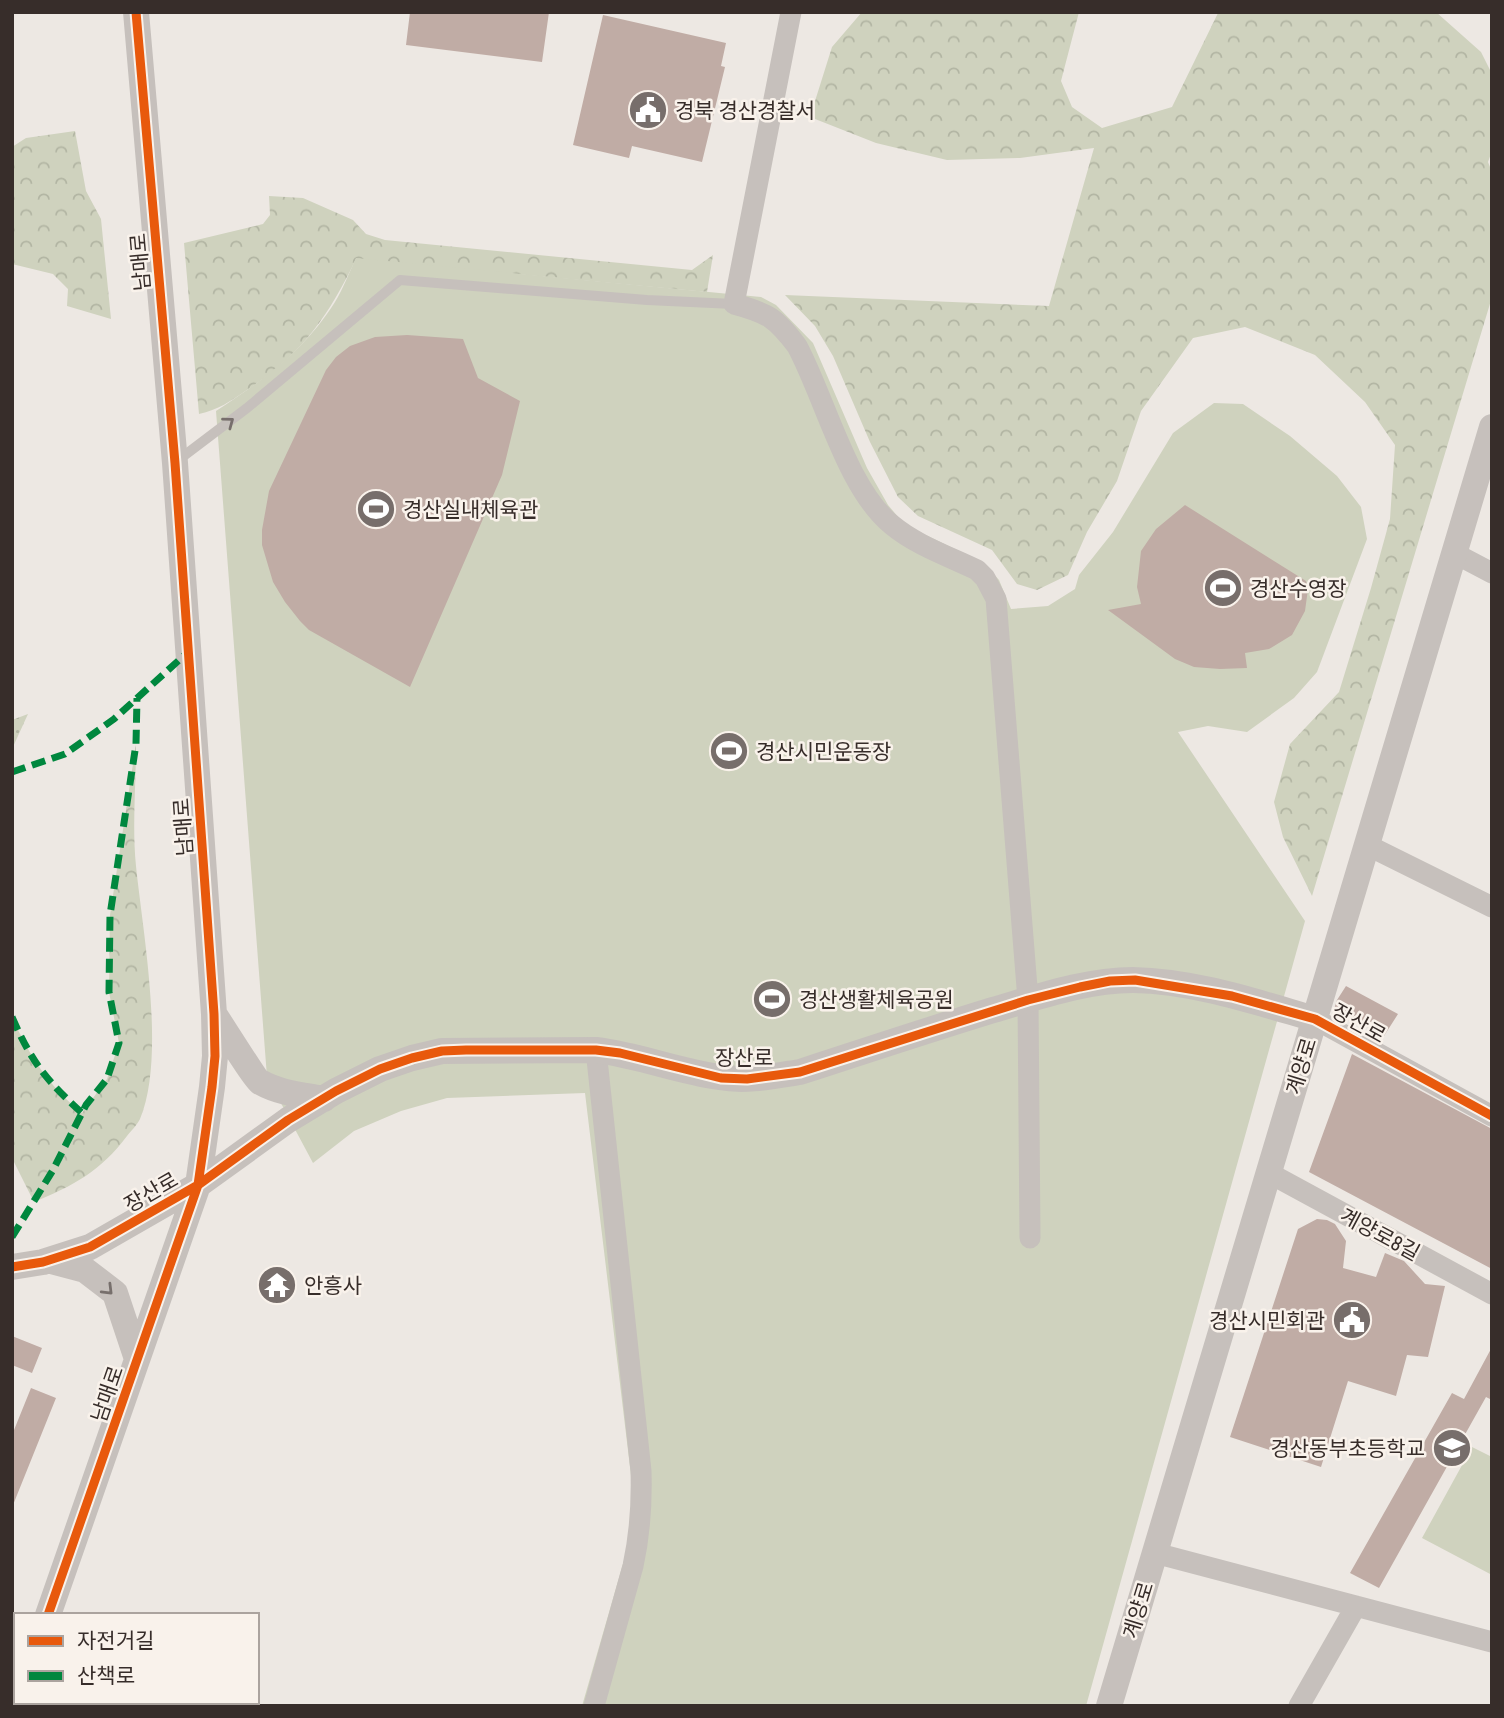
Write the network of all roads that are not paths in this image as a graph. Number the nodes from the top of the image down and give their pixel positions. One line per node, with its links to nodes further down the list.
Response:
1 (136, 12): 5 (street, 남매로)
2 (791, 12): 3 (street)
3 (734, 304): 5 (lane, one-way to 3); 10 (street)
4 (1492, 427): 6 (street, 계양로)
5 (174, 463): 11 (street, 남매로)
6 (1454, 553): 7 (street); 8 (street, 계양로)
7 (1492, 573)
8 (1367, 845): 9 (street); 12 (street, 계양로)
9 (1492, 907)
10 (1028, 1000): 12 (street, 장산로); 13 (street, 장산로); 18 (street)
11 (214, 1014): 14 (street); 17 (street, 남매로)
12 (1315, 1019): 15 (street, 장산로); 16 (street, 계양로)
13 (596, 1050): 14 (street, 장산로); 27 (street)
14 (324, 1099): 17 (street, 장산로)
15 (1492, 1116)
16 (1269, 1173): 21 (street, 계양로8길); 23 (street, 계양로)
17 (198, 1185): 19 (street, 장산로); 22 (street, 남매로)
18 (1030, 1238)
19 (49, 1260): 20 (street, 장산로); 22 (street, one-way to 22)
20 (12, 1267)
21 (1492, 1294)
22 (137, 1359): 25 (street, 남매로)
23 (1155, 1553): 24 (street); 28 (street, 계양로)
24 (1356, 1606): 26 (street); 29 (street)
25 (49, 1613)
26 (1492, 1642)
27 (594, 1706)
28 (1109, 1706)
29 (1299, 1706)

